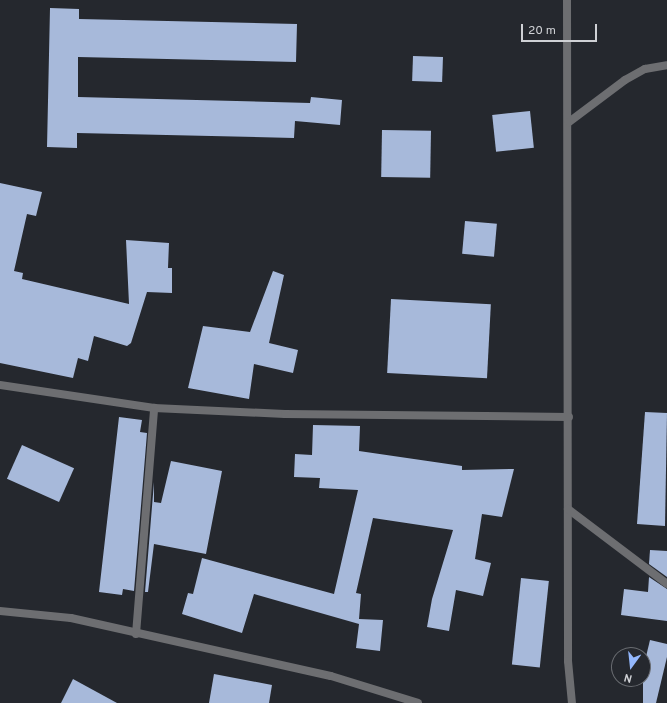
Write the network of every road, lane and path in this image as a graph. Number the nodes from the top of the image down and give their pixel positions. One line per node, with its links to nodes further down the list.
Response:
1 (567, 0): 3 (street)
2 (667, 65): 3 (street)
3 (569, 122): 6 (street)
4 (0, 385): 5 (street)
5 (154, 408): 6 (street); 10 (street)
6 (569, 417): 7 (street)
7 (568, 509): 8 (street); 12 (street)
8 (667, 584)
9 (0, 611): 10 (street)
10 (136, 634): 11 (street)
11 (418, 703)
12 (572, 703)

